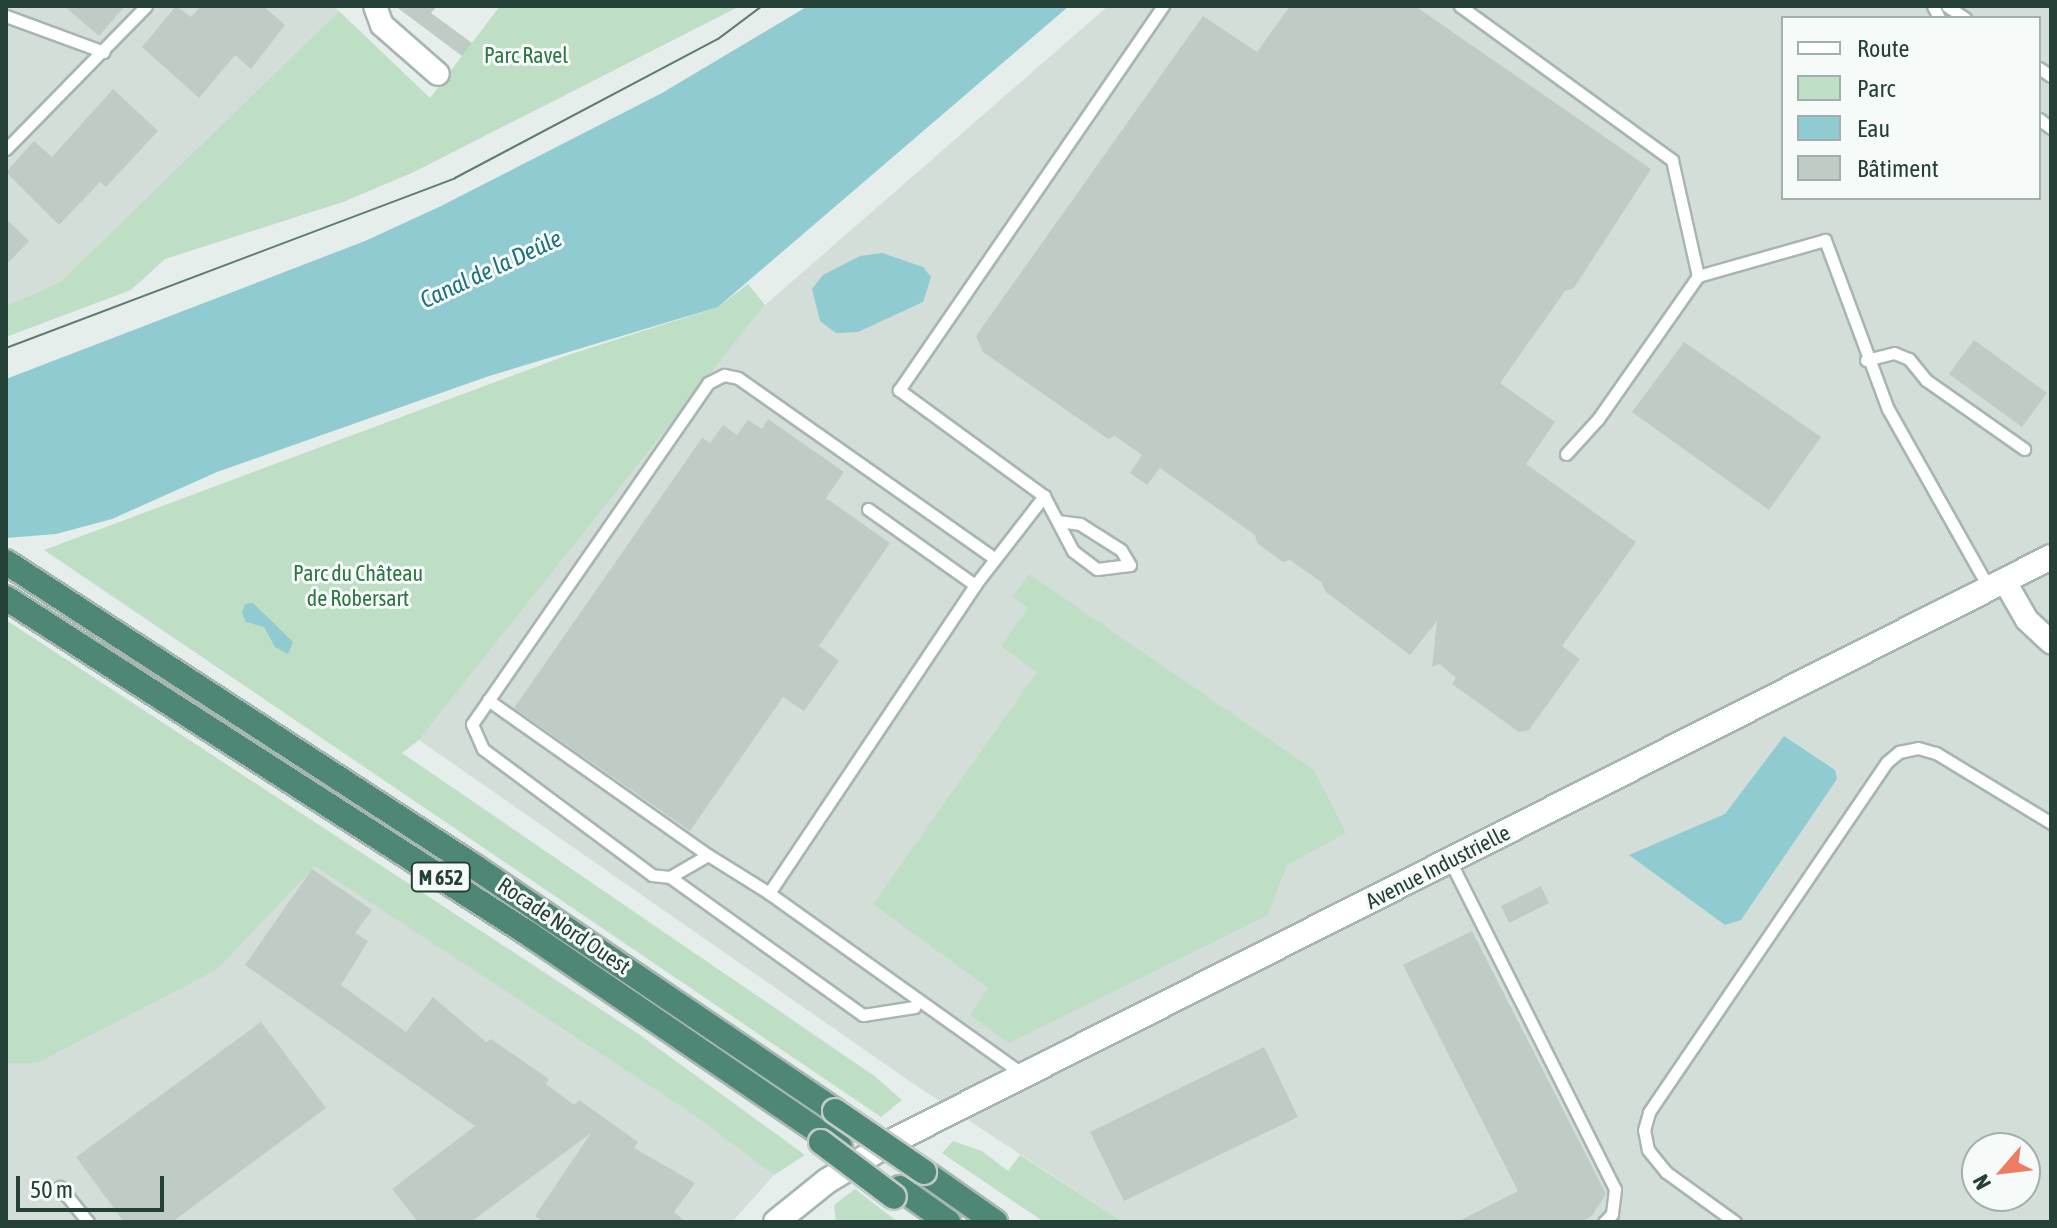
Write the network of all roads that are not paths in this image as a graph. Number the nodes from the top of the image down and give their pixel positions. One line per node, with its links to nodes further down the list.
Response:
1 (146, 6): 6 (lane)
2 (375, 6): 7 (street)
3 (1163, 6): 13 (lane)
4 (1460, 6): 9 (lane)
5 (6, 16): 6 (lane)
6 (104, 52): 8 (lane)
7 (438, 74)
8 (6, 149)
9 (1698, 276): 10 (lane); 12 (lane)
10 (1866, 360): 11 (lane); 19 (lane)
11 (2024, 449)
12 (1566, 454)
13 (1044, 496): 15 (lane); 17 (lane)
14 (868, 509): 20 (lane)
15 (1059, 521): 15 (lane)
16 (2051, 557): 19 (street, Avenue Industrielle)
17 (994, 558): 20 (lane); 23 (lane)
18 (6, 562): 37 (highway, Rocade Nord Ouest / M 652, bridge)
19 (1997, 584): 22 (street); 26 (street, Avenue Industrielle)
20 (975, 585): 28 (lane)
21 (6, 598): 32 (highway, Rocade Nord Ouest / M 652, bridge)
22 (2051, 642)
23 (488, 700): 25 (lane); 27 (lane)
24 (2051, 823): 39 (lane)
25 (708, 855): 27 (lane); 28 (lane)
26 (1450, 861): 30 (street, Avenue Industrielle); 38 (lane)
27 (670, 877): 29 (lane)
28 (769, 893): 29 (lane)
29 (918, 1000): 30 (lane)
30 (1024, 1075): 34 (street, Avenue Industrielle)
31 (60, 1187): 33 (lane)
32 (897, 1192): 35 (highway); 36 (highway)
33 (88, 1222)
34 (776, 1222)
35 (927, 1222)
36 (948, 1222)
37 (995, 1222)
38 (1604, 1222)
39 (1735, 1222)

